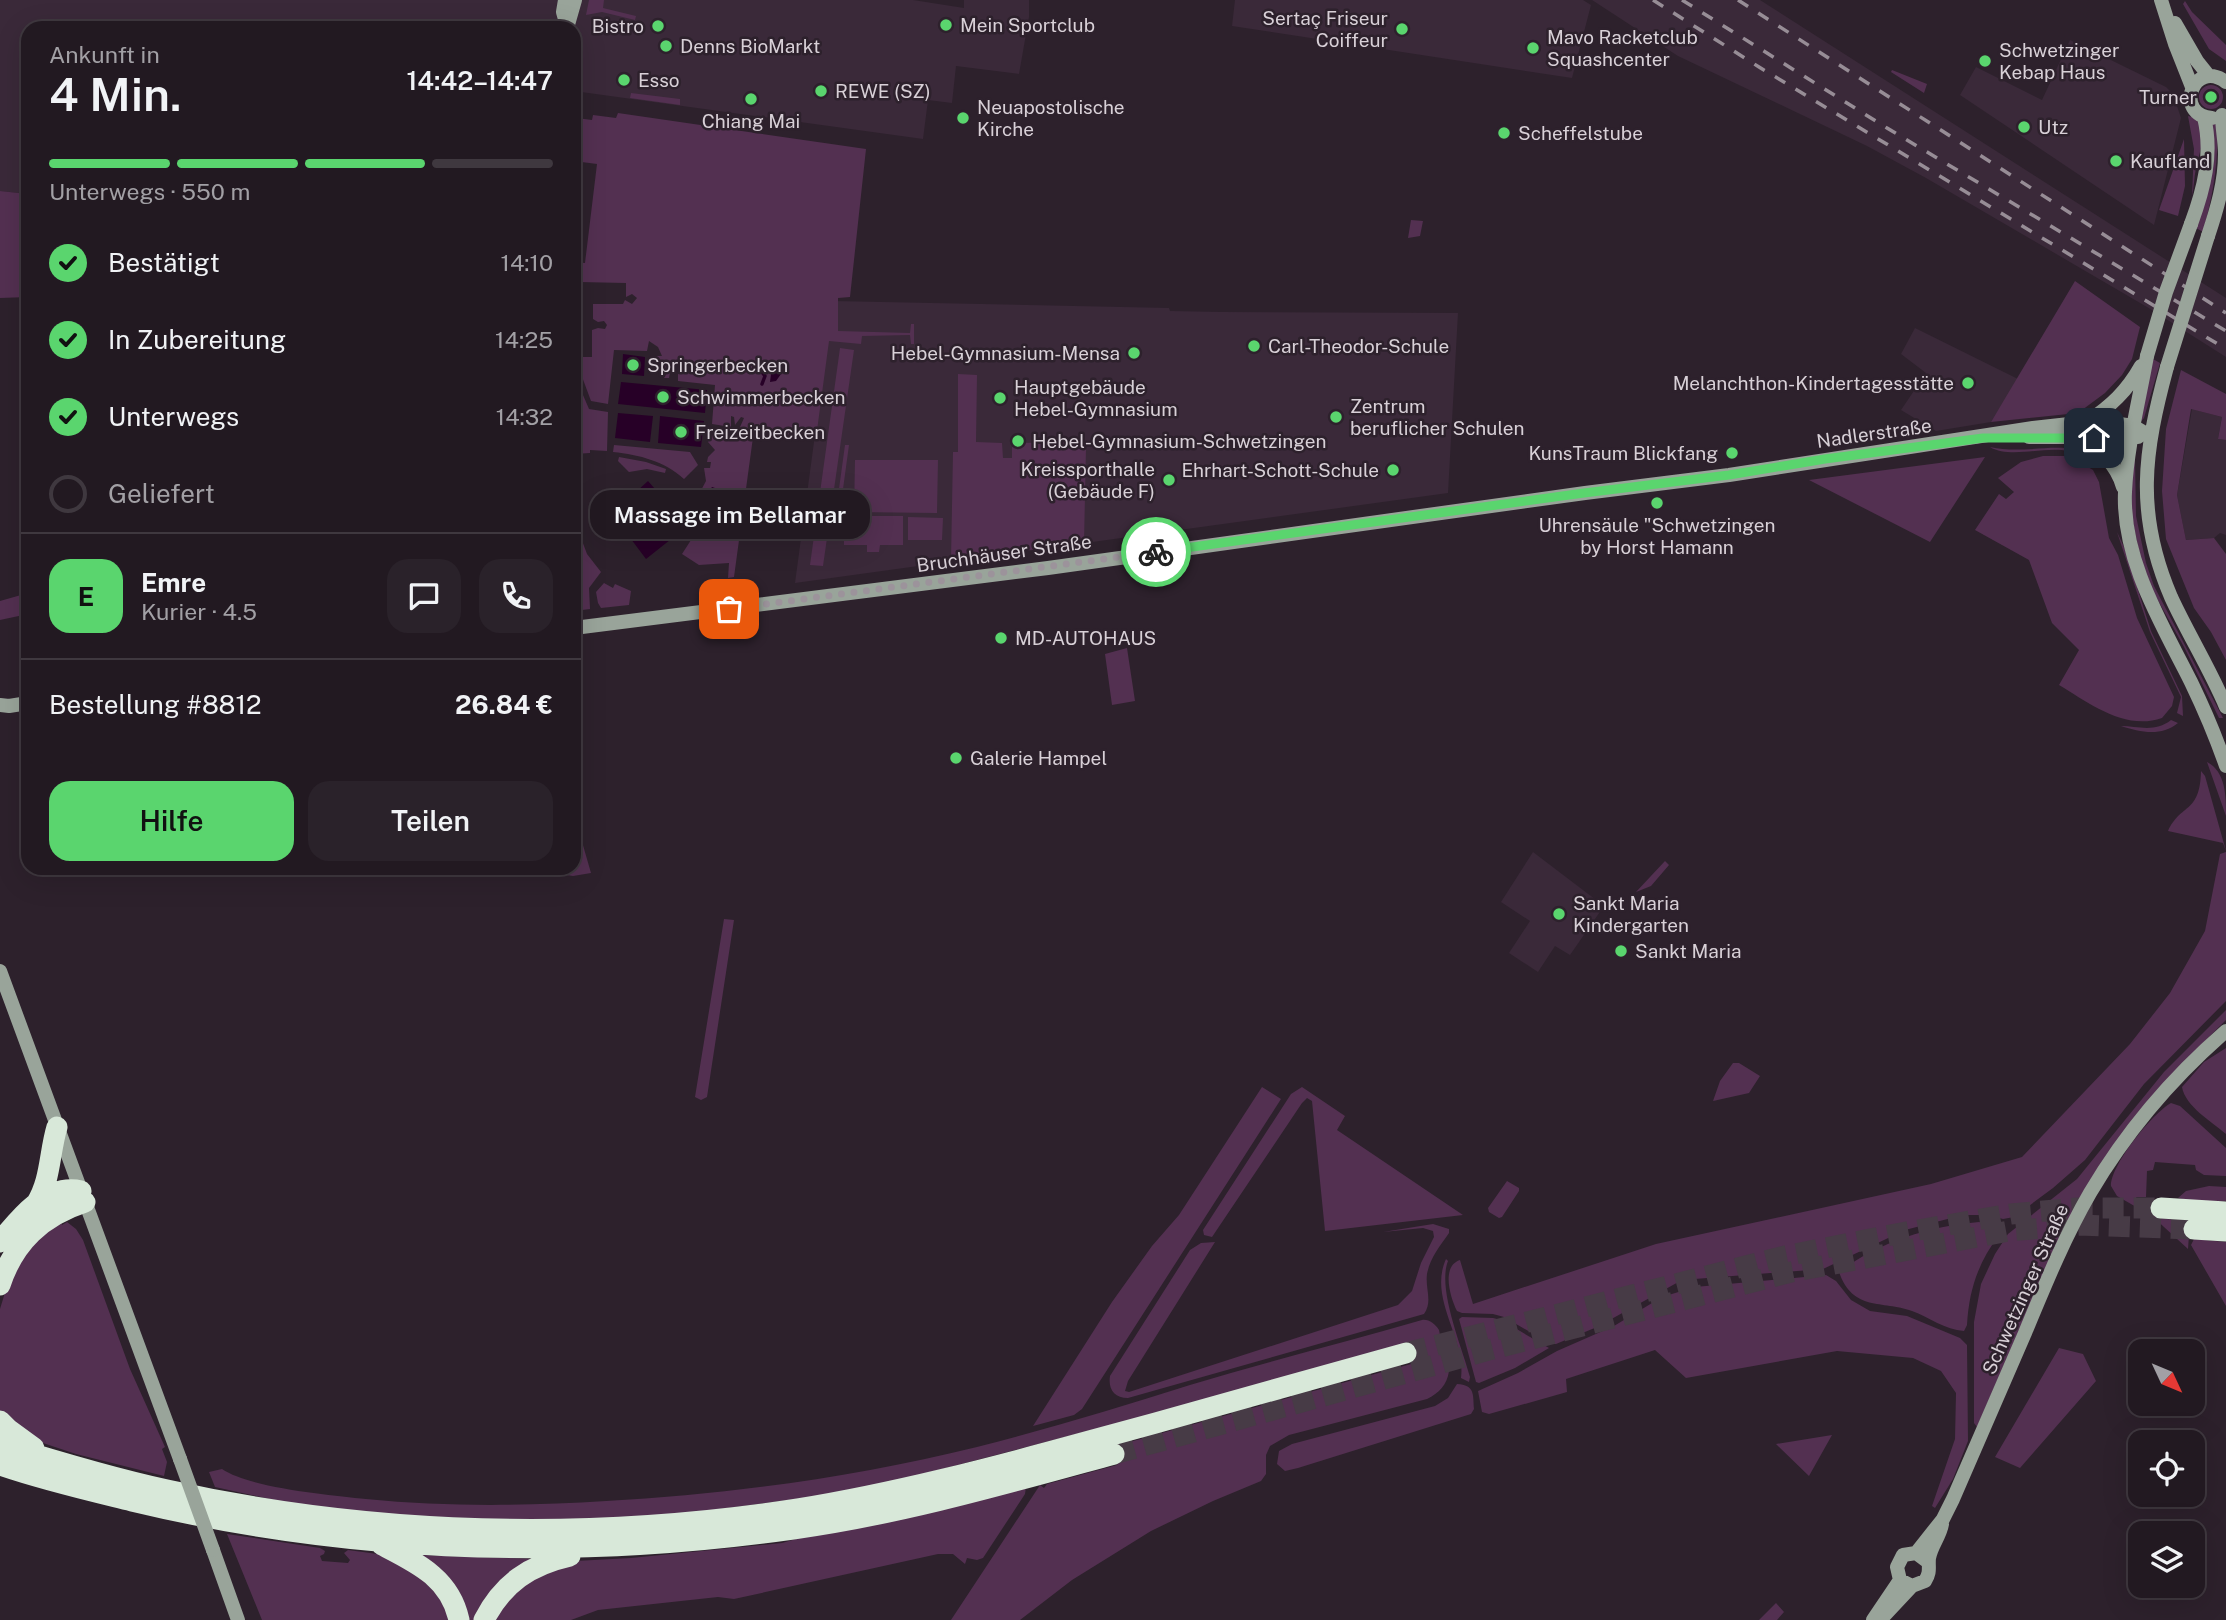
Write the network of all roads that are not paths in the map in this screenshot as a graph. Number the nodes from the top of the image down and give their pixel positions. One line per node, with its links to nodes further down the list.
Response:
1 (565, 0): 4 (street)
2 (575, 0): 5 (street)
3 (2161, 1): 6 (street); 8 (street)
4 (565, 21)
5 (569, 21)
6 (2209, 76): 7 (street); 8 (street)
7 (2226, 82)
8 (2192, 88): 10 (street)
9 (2224, 114): 10 (street); 11 (street)
10 (2204, 117): 12 (street, bridge)
11 (2226, 149): 15 (street, bridge)
12 (2147, 356): 13 (street); 14 (street)
13 (2087, 422): 14 (street, Nadlerstraße); 17 (street, Nadlerstraße)
14 (2132, 432): 15 (street, Nadlerstraße); 16 (street, Nadlerstraße); 19 (street)
15 (2150, 436): 22 (street)
16 (2080, 437): 17 (street, Nadlerstraße); 19 (street)
17 (1983, 438): 18 (street, Nadlerstraße)
18 (1688, 480): 20 (street, Bruchhäuser Straße)
19 (2125, 492): 24 (street)
20 (581, 627)
21 (21, 704): 23 (street)
22 (2226, 707)
23 (3, 708)
24 (2226, 766)
25 (0, 971): 27 (street)
26 (2226, 1031): 42 (street, Schwetzinger Straße)
27 (57, 1127): 28 (street); 29 (highway)
28 (83, 1196): 29 (highway); 35 (highway); 48 (street, bridge)
29 (35, 1205): 34 (highway)
30 (2161, 1208): 31 (highway)
31 (2226, 1212)
32 (2194, 1229): 33 (highway)
33 (2226, 1231)
34 (0, 1242)
35 (0, 1286)
36 (1406, 1353): 40 (highway)
37 (0, 1421): 40 (highway)
38 (0, 1444): 40 (highway)
39 (1114, 1454): 44 (highway)
40 (50, 1460)
41 (0, 1465): 43 (highway)
42 (1943, 1519): 45 (street, Schwetzinger Straße); 46 (street, Schwetzinger Straße)
43 (374, 1540): 44 (highway); 49 (highway)
44 (609, 1547): 50 (highway)
45 (1916, 1553): 46 (street); 47 (street)
46 (1928, 1562): 47 (street)
47 (1906, 1583): 51 (street); 52 (street)
48 (238, 1620)
49 (459, 1620)
50 (485, 1620)
51 (1873, 1620)
52 (1880, 1620)

